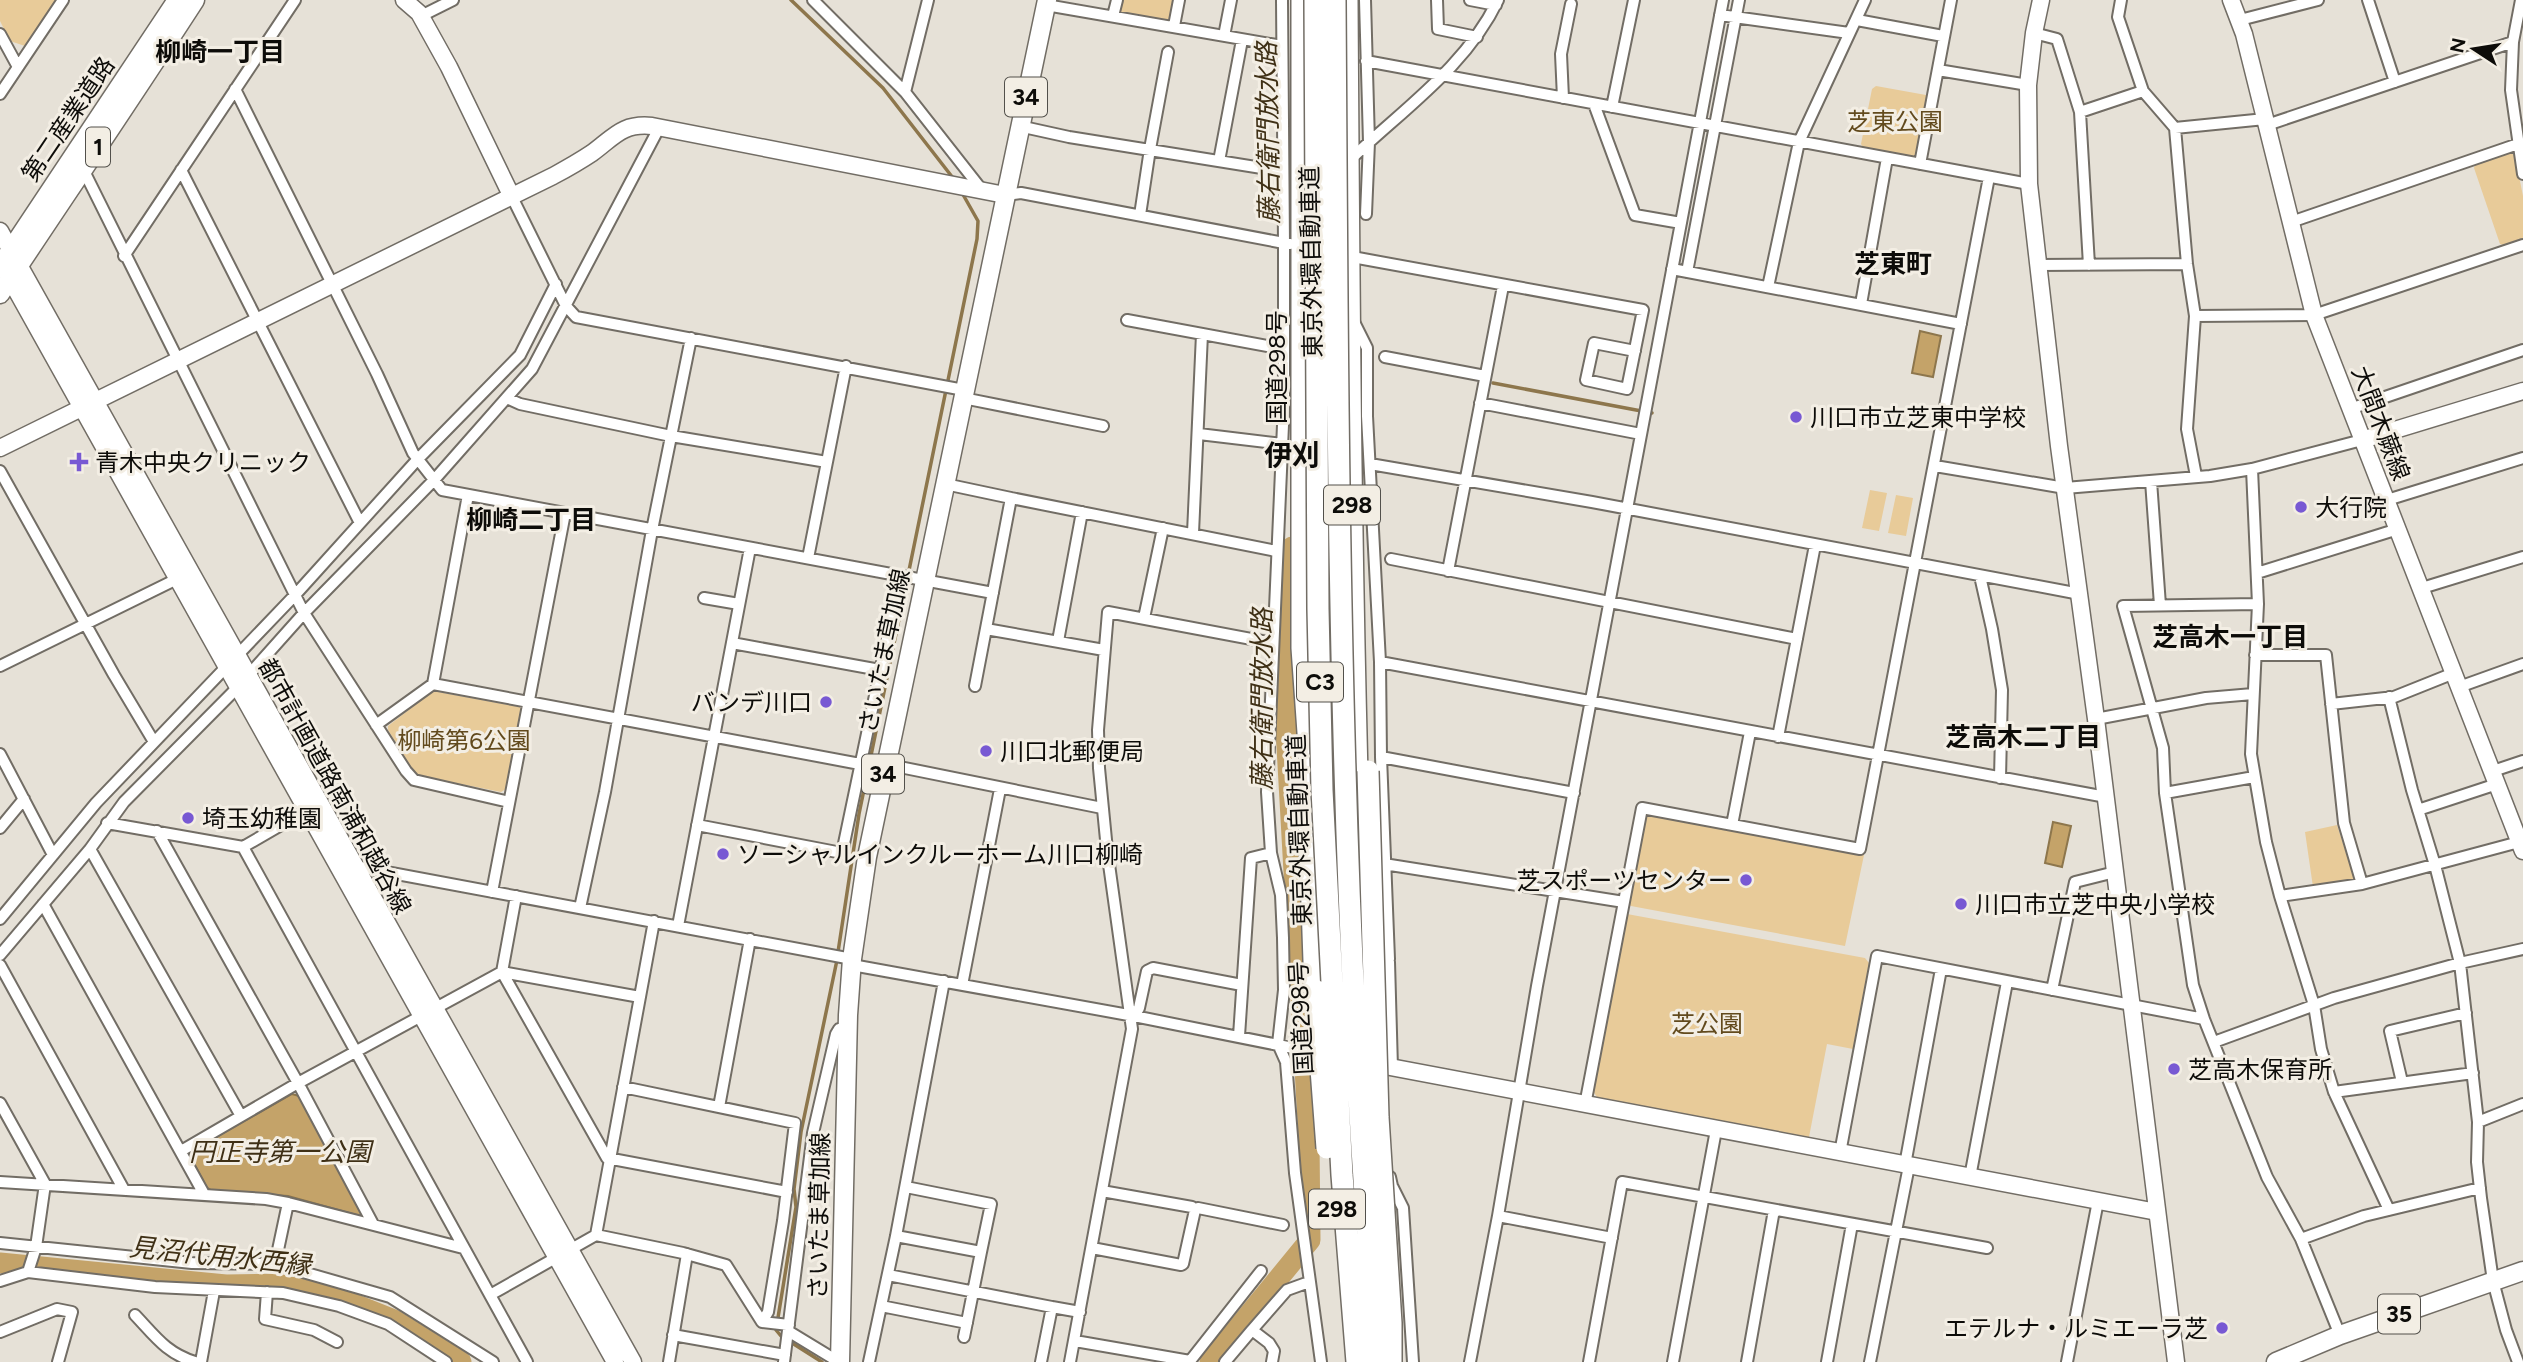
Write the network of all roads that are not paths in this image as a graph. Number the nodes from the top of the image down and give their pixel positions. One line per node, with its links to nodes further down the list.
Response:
1 (63, 0): 53 (street)
2 (177, 0): 101 (main road, 第二産業道路 / 1)
3 (195, 0): 80 (main road, 第二産業道路 / 1)
4 (295, 0): 58 (street)
5 (404, 0): 36 (street)
6 (453, 0): 36 (street)
7 (813, 0): 34 (street)
8 (928, 0): 60 (street)
9 (1117, 0): 37 (street)
10 (1179, 0): 41 (street)
11 (1231, 0): 45 (street)
12 (1282, 0): 50 (street)
13 (1302, 0): 94 (highway, 国道298号 / 298)
14 (1315, 0): 389 (highway, 東京外環自動車道 / C3, bridge)
15 (1335, 0): 390 (highway, 東京外環自動車道 / C3, bridge)
16 (1346, 0): 78 (highway, 298)
17 (1365, 0): 52 (street)
18 (1437, 0): 47 (street)
19 (1470, 0): 31 (street)
20 (1634, 0): 64 (street)
21 (1723, 0): 35 (street)
22 (1739, 0): 38 (street)
23 (1865, 0): 39 (street)
24 (1951, 0): 46 (street)
25 (2041, 0): 43 (street)
26 (2121, 0): 59 (street)
27 (2231, 0): 40 (street, 大間木蕨線)
28 (2318, 0): 40 (street)
29 (2368, 0): 56 (street)
30 (1046, 3): 37 (street); 68 (main road, さいたま草加線 / 34)
31 (1497, 3): 47 (street)
32 (1571, 4): 62 (street)
33 (2521, 4): 49 (street)
34 (826, 6): 60 (street)
35 (1720, 15): 38 (street); 67 (street)
36 (421, 16): 88 (street)
37 (1113, 16): 41 (street)
38 (1735, 18): 42 (street); 69 (street)
39 (1857, 20): 42 (street); 46 (street)
40 (2240, 20): 66 (street, 大間木蕨線)
41 (1174, 26): 45 (street)
42 (1849, 33): 73 (street)
43 (2034, 33): 57 (street); 65 (street)
44 (0, 34): 53 (street)
45 (1224, 36): 48 (street)
46 (1943, 36): 54 (street)
47 (1477, 37): 55 (street)
48 (1242, 40): 50 (street); 77 (street)
49 (2513, 42): 56 (street); 74 (street)
50 (1282, 46): 81 (street)
51 (1168, 52): 75 (street)
52 (1366, 61): 55 (street); 72 (street)
53 (18, 67): 61 (street)
54 (1938, 70): 57 (street); 79 (street)
55 (1443, 76): 62 (street); 72 (street)
56 (2395, 82): 66 (street)
57 (2028, 85): 85 (street)
58 (235, 89): 82 (street); 105 (street)
59 (2143, 90): 65 (street); 71 (street)
60 (905, 92): 86 (street)
61 (0, 94)
62 (1563, 98): 63 (street)
63 (1594, 104): 64 (street); 92 (street)
64 (1612, 107): 67 (street)
65 (2080, 112): 100 (street)
66 (2266, 122): 71 (street); 91 (street, 大間木蕨線)
67 (1699, 123): 69 (street); 92 (street)
68 (1019, 126): 75 (street); 87 (main road, さいたま草加線 / 34)
69 (1716, 126): 73 (street); 103 (street)
70 (660, 128): 86 (street); 88 (street); 109 (street)
71 (2175, 128): 98 (street)
72 (1369, 142): 78 (street); 90 (street)
73 (1799, 142): 76 (street); 107 (street)
74 (2518, 144): 83 (street); 91 (street)
75 (1150, 149): 77 (street); 89 (street)
76 (1888, 158): 79 (street); 108 (street)
77 (1219, 161): 81 (street)
78 (1348, 162): 97 (highway, 298)
79 (1920, 164): 84 (street)
80 (83, 169): 96 (street); 101 (main road, 第二産業道路 / 1)
81 (1282, 169): 94 (street)
82 (181, 170): 96 (street); 115 (street)
83 (2523, 174)
84 (1989, 177): 85 (street); 116 (street)
85 (2029, 184): 99 (street)
86 (975, 189): 87 (street)
87 (1005, 195): 89 (street); 127 (main road, さいたま草加線 / 34)
88 (512, 197): 104 (street); 105 (street)
89 (1140, 215): 94 (street)
90 (1366, 215)
91 (2291, 222): 112 (street, 大間木蕨線)
92 (1681, 223): 102 (street)
93 (0, 231): 101 (street, 都市計画道路南浦和越谷線)
94 (1293, 245): 97 (street); 119 (street); 193 (highway, 国道298号 / 298)
95 (2523, 245): 112 (street)
96 (124, 256): 123 (street)
97 (1348, 256): 106 (street); 141 (highway, 298)
98 (2187, 264): 100 (street); 113 (street)
99 (2038, 265): 100 (street); 151 (street)
100 (2089, 265)
101 (6, 269): 130 (street, 都市計画道路南浦和越谷線)
102 (1672, 269): 103 (street); 111 (street)
103 (1687, 272): 107 (street)
104 (556, 284): 109 (street); 140 (street)
105 (333, 285): 115 (street); 140 (street)
106 (1503, 286): 110 (street); 125 (street)
107 (1768, 287): 108 (street)
108 (1861, 304): 116 (street)
109 (566, 306): 118 (street); 128 (street)
110 (1643, 310): 111 (street); 121 (street)
111 (1663, 315): 134 (street)
112 (2315, 315): 113 (street); 131 (street, 大間木蕨線)
113 (2195, 316): 146 (street)
114 (1127, 320): 117 (street)
115 (259, 322): 123 (street); 158 (street)
116 (1961, 324): 143 (street)
117 (1202, 334): 119 (street); 133 (street)
118 (691, 338): 124 (street); 135 (street)
119 (1283, 349): 137 (street)
120 (2523, 350): 131 (street)
121 (1635, 351): 121 (street)
122 (1385, 357): 125 (street)
123 (178, 361): 130 (street); 178 (street)
124 (846, 366): 127 (street); 142 (street)
125 (1485, 376): 129 (street)
126 (2523, 391): 136 (street)
127 (960, 392): 132 (street); 150 (main road, さいたま草加線 / 34)
128 (507, 398): 135 (street); 147 (street)
129 (1480, 403): 134 (street); 148 (street)
130 (88, 405): 138 (street); 174 (street, 都市計画道路南浦和越谷線); 197 (street, 都市計画道路南浦和越谷線)
131 (2350, 409): 136 (street, 大間木蕨線)
132 (1103, 426)
133 (1199, 434): 137 (street); 162 (street)
134 (1641, 434): 155 (street)
135 (671, 436): 142 (street); 160 (street)
136 (2362, 440): 144 (street); 154 (street, 大間木蕨線)
137 (1283, 444): 165 (street)
138 (0, 448)
139 (2523, 458): 154 (street)
140 (417, 460): 147 (street); 158 (street)
141 (1361, 462): 148 (street); 198 (street); 223 (highway); 279 (highway, 298)
142 (827, 463): 166 (street)
143 (1935, 466): 151 (street); 169 (street)
144 (2252, 469): 146 (street); 171 (street)
145 (0, 471): 187 (street)
146 (2196, 476): 149 (street)
147 (434, 480): 152 (street); 185 (street)
148 (1465, 480): 155 (street); 170 (street)
149 (2151, 481): 151 (street); 184 (street)
150 (944, 484): 153 (street); 175 (main road, さいたま草加線 / 34)
151 (2065, 488): 179 (street)
152 (468, 495): 157 (street); 203 (street)
153 (1011, 498): 156 (street); 177 (street)
154 (2386, 500): 161 (street, 大間木蕨線)
155 (1627, 509): 163 (street); 181 (street)
156 (1082, 512): 159 (street); 190 (street)
157 (565, 513): 160 (street); 207 (street)
158 (360, 523): 178 (street)
159 (1163, 528): 162 (street); 186 (street)
160 (652, 530): 164 (street); 211 (street)
161 (2398, 530): 171 (street); 176 (street, 大間木蕨線)
162 (1194, 534): 165 (street)
163 (1815, 545): 169 (street); 189 (street)
164 (750, 548): 166 (street); 182 (street)
165 (1276, 551): 192 (street)
166 (808, 558): 172 (street)
167 (1391, 559): 170 (street)
168 (2523, 559): 176 (street)
169 (1916, 565): 173 (street); 219 (street)
170 (1448, 570): 181 (street)
171 (2257, 573): 183 (street)
172 (900, 576): 175 (street); 200 (street)
173 (1980, 576): 179 (street); 225 (street)
174 (179, 578): 187 (street); 197 (street, 都市計画道路南浦和越谷線)
175 (924, 580): 177 (street); 222 (main road, さいたま草加線 / 34)
176 (2421, 588): 201 (street, 大間木蕨線)
177 (993, 593): 188 (street)
178 (296, 594): 185 (street); 197 (street)
179 (2080, 594): 212 (street)
180 (705, 598): 182 (street)
181 (1610, 603): 189 (street); 208 (street)
182 (739, 604): 191 (street)
183 (2258, 604): 184 (street); 195 (street)
184 (2160, 606): 210 (street)
185 (304, 612): 202 (street); 213 (street)
186 (1144, 618): 192 (street); 194 (street)
187 (86, 624): 196 (street); 217 (street)
188 (986, 629): 190 (street); 204 (street)
189 (1797, 639): 216 (street)
190 (1058, 641): 194 (street)
191 (732, 643): 200 (street); 215 (street)
192 (1273, 643): 244 (street)
193 (1302, 648): 289 (highway, 国道298号 / 298); 388 (highway, bridge)
194 (1104, 650): 233 (street)
195 (2255, 655): 205 (street); 209 (street)
196 (1, 661)
197 (232, 662): 202 (street, 都市計画道路南浦和越谷線); 217 (street)
198 (1380, 662): 208 (street); 223 (street)
199 (2523, 664): 201 (street)
200 (880, 670): 221 (street)
201 (2457, 680): 206 (street); 226 (street, 大間木蕨線)
202 (243, 682): 234 (street, 都市計画道路南浦和越谷線); 236 (street); 248 (street, 都市計画道路南浦和越谷線)
203 (433, 684): 207 (street); 213 (street)
204 (975, 686)
205 (2253, 694): 210 (street); 224 (street)
206 (2389, 698): 209 (street); 235 (street)
207 (529, 700): 211 (street); 232 (street)
208 (1591, 703): 214 (street); 228 (street)
209 (2331, 704): 250 (street)
210 (2153, 709): 212 (street); 229 (street)
211 (619, 718): 215 (street); 257 (street)
212 (2096, 719): 230 (street)
213 (376, 725): 232 (street)
214 (1750, 732): 216 (street); 238 (street)
215 (714, 736): 221 (street); 237 (street)
216 (1778, 737): 219 (street)
217 (154, 742): 245 (street)
218 (0, 754): 231 (street)
219 (1879, 756): 225 (street); 238 (street)
220 (2523, 761): 226 (street)
221 (860, 764): 237 (street)
222 (886, 764): 227 (street); 266 (main road, さいたま草加線 / 34)
223 (1374, 764): 228 (street); 246 (street); 391 (highway, bridge)
224 (2254, 777): 229 (street); 254 (street)
225 (2000, 778): 230 (street)
226 (2495, 778): 235 (street); 242 (street, 大間木蕨線)
227 (1000, 789): 233 (street); 273 (street)
228 (1574, 793): 251 (street)
229 (2165, 793): 283 (street)
230 (2106, 797): 249 (street)
231 (24, 799): 239 (street); 245 (street)
232 (509, 802): 252 (street)
233 (1102, 807): 282 (street)
234 (307, 810): 241 (street); 281 (street, 都市計画道路南浦和越谷線)
235 (2418, 810): 247 (street)
236 (107, 823): 240 (street); 243 (street)
237 (697, 825): 260 (street)
238 (1732, 825): 255 (street)
239 (0, 828)
240 (157, 831): 241 (street); 294 (street)
241 (243, 847): 288 (street)
242 (2521, 847): 247 (street)
243 (90, 849): 256 (street); 302 (street)
244 (1271, 853): 274 (street); 287 (street)
245 (53, 855): 258 (street)
246 (1384, 864): 251 (street); 265 (street)
247 (2435, 865): 250 (street); 267 (street)
248 (354, 866): 252 (street); 281 (street, 都市計画道路南浦和越谷線)
249 (2115, 872): 275 (street); 277 (street)
250 (2362, 884): 254 (street)
251 (1555, 891): 255 (street); 297 (street)
252 (492, 892): 253 (street)
253 (516, 896): 257 (street); 270 (street)
254 (2280, 896): 278 (street)
255 (1624, 902): 300 (street)
256 (43, 904): 261 (street); 306 (street)
257 (580, 908): 259 (street)
258 (0, 918): 261 (street)
259 (654, 921): 260 (street); 276 (street)
260 (678, 926): 262 (street)
261 (19, 933): 264 (street)
262 (750, 939): 266 (street); 301 (street)
263 (2523, 949): 267 (street)
264 (0, 955)
265 (1389, 959): 279 (street); 291 (street)
266 (852, 962): 271 (street); 284 (main road, さいたま草加線 / 34)
267 (2460, 963): 278 (street); 280 (street)
268 (0, 965): 315 (street)
269 (1941, 970): 272 (street); 307 (street); 309 (street)
270 (502, 972): 276 (street); 281 (street); 308 (street)
271 (944, 981): 273 (street); 313 (street)
272 (2007, 982): 275 (street); 310 (street)
273 (962, 985): 282 (street)
274 (1242, 985): 282 (street); 285 (street)
275 (2052, 990): 277 (street)
276 (640, 997): 295 (street)
277 (2131, 1005): 283 (street); 325 (street)
278 (2314, 1005): 286 (street); 296 (street)
279 (1365, 1009): 290 (highway, 298)
280 (2466, 1013): 292 (street); 293 (street)
281 (429, 1014): 288 (street); 341 (street, 都市計画道路南浦和越谷線)
282 (1133, 1016): 285 (street); 316 (street)
283 (2204, 1019): 286 (street)
284 (848, 1028): 361 (street); 381 (main road, さいたま草加線 / 34)
285 (1239, 1036): 287 (street)
286 (2214, 1042): 334 (street)
287 (1279, 1044): 289 (street); 350 (street)
288 (356, 1051): 294 (street); 337 (street)
289 (1329, 1055): 290 (street); 388 (highway, 国道298号 / 298)
290 (1367, 1063): 291 (street); 305 (highway, 298)
291 (1392, 1068): 297 (street)
292 (2473, 1073): 293 (street); 303 (street)
293 (2402, 1082): 296 (street)
294 (298, 1083): 302 (street); 327 (street)
295 (624, 1087): 301 (street); 308 (street)
296 (2334, 1092): 324 (street)
297 (1518, 1093): 300 (street); 326 (street)
298 (0, 1103): 312 (street)
299 (2523, 1104): 303 (street)
300 (1585, 1105): 304 (street)
301 (719, 1107): 317 (street)
302 (241, 1116): 306 (street)
303 (2479, 1122): 314 (street)
304 (1716, 1130): 307 (street); 319 (street)
305 (1369, 1137): 391 (highway, 298); 392 (street)
306 (181, 1151): 318 (street)
307 (1840, 1153): 309 (street)
308 (610, 1159): 317 (street); 331 (street)
309 (1907, 1166): 310 (street); 330 (street)
310 (1970, 1177): 320 (street)
311 (0, 1182): 312 (street)
312 (45, 1184): 315 (street); 336 (street)
313 (905, 1187): 332 (street); 340 (street)
314 (2480, 1188): 324 (street); 349 (street)
315 (124, 1190): 318 (street)
316 (1102, 1191): 322 (street); 338 (street)
317 (787, 1192): 359 (street)
318 (204, 1194): 321 (street)
319 (1704, 1197): 323 (street); 333 (street); 395 (street)
320 (2098, 1201): 325 (street); 399 (street)
321 (288, 1203): 327 (street); 343 (street)
322 (1195, 1210): 328 (street); 338 (street)
323 (1774, 1210): 329 (street); 396 (street)
324 (2389, 1210): 334 (street)
325 (2157, 1212): 400 (street)
326 (1498, 1216): 333 (street); 393 (street)
327 (373, 1224): 337 (street)
328 (1283, 1224)
329 (1852, 1224): 330 (street); 397 (street)
330 (1896, 1232): 339 (street); 398 (street)
331 (596, 1235): 341 (street); 342 (street)
332 (896, 1236): 340 (street); 347 (street)
333 (1612, 1238): 394 (street)
334 (2301, 1239): 365 (street)
335 (0, 1243): 336 (street)
336 (36, 1247): 343 (street); 344 (street)
337 (463, 1248): 354 (street)
338 (1091, 1248): 357 (street)
339 (1987, 1248)
340 (981, 1252): 352 (street)
341 (562, 1253): 354 (street); 378 (street, 都市計画道路南浦和越谷線); 379 (street, 都市計画道路南浦和越谷線)
342 (687, 1254): 359 (street); 364 (street)
343 (275, 1265): 376 (street)
344 (29, 1268): 348 (street); 351 (street)
345 (1261, 1270): 367 (street)
346 (2523, 1271): 349 (main road, 35)
347 (888, 1275): 352 (street); 355 (street)
348 (0, 1281)
349 (2493, 1281): 365 (main road, 35); 402 (street)
350 (1309, 1282): 362 (street); 387 (street)
351 (214, 1291): 353 (street); 374 (street)
352 (974, 1291): 356 (street); 360 (street)
353 (267, 1292): 368 (street); 375 (street)
354 (489, 1295): 377 (street)
355 (881, 1306): 360 (street); 382 (street)
356 (1052, 1307): 357 (street); 383 (street)
357 (1080, 1312): 367 (street)
358 (135, 1315): 369 (street)
359 (762, 1322): 361 (street)
360 (967, 1323): 366 (street)
361 (788, 1328): 370 (street); 381 (street)
362 (1252, 1330): 385 (street); 386 (street)
363 (0, 1332): 371 (street)
364 (673, 1335): 370 (street); 380 (street)
365 (2340, 1335): 401 (main road, 35)
366 (964, 1337)
367 (1074, 1341): 384 (street)
368 (337, 1342)
369 (167, 1350): 372 (street); 373 (street)
370 (784, 1358)
371 (58, 1362)
372 (161, 1362)
373 (195, 1362)
374 (201, 1362)
375 (446, 1362)
376 (493, 1362)
377 (527, 1362)
378 (615, 1362)
379 (633, 1362)
380 (669, 1362)
381 (840, 1362)
382 (869, 1362)
383 (1041, 1362)
384 (1070, 1362)
385 (1225, 1362)
386 (1272, 1362)
387 (1321, 1362)
388 (1348, 1362)
389 (1357, 1362)
390 (1378, 1362)
391 (1390, 1362)
392 (1413, 1362)
393 (1470, 1362)
394 (1589, 1362)
395 (1673, 1362)
396 (1746, 1362)
397 (1827, 1362)
398 (1870, 1362)
399 (2067, 1362)
400 (2176, 1362)
401 (2276, 1362)
402 (2518, 1362)

